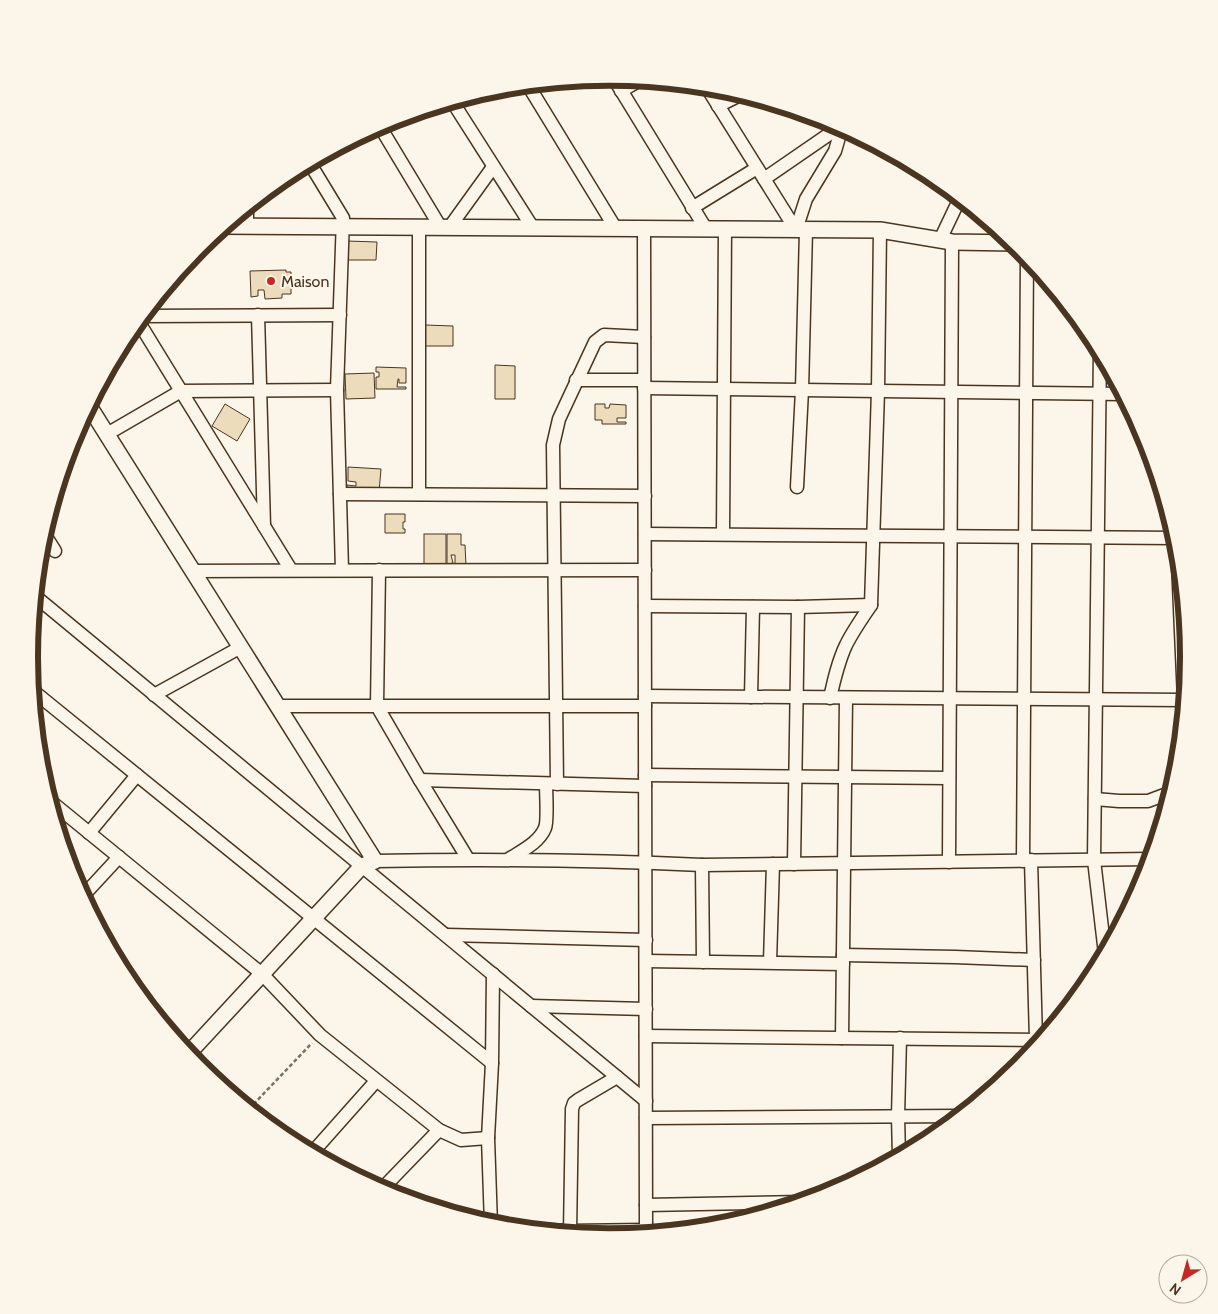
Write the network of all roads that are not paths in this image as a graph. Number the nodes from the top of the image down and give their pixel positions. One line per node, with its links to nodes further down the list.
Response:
1 (618, 85): 4 (street)
2 (629, 86): 4 (street)
3 (531, 90): 25 (street)
4 (621, 91): 17 (street)
5 (711, 95): 7 (street)
6 (732, 99): 7 (street)
7 (718, 106): 14 (street)
8 (456, 107): 12 (street)
9 (833, 131): 15 (street)
10 (383, 132): 23 (street)
11 (839, 134): 29 (street)
12 (493, 167): 23 (street); 24 (street)
13 (313, 168): 21 (street)
14 (757, 168): 15 (street); 17 (street)
15 (764, 180): 29 (street)
16 (958, 205): 31 (street)
17 (692, 208): 28 (street)
18 (247, 215): 20 (street)
19 (233, 226): 20 (street)
20 (247, 226): 21 (street)
21 (343, 227): 22 (street); 35 (street)
22 (419, 228): 23 (street); 56 (street)
23 (445, 228): 24 (street)
24 (532, 228): 25 (street)
25 (616, 229): 26 (street)
26 (644, 229): 28 (street); 38 (street)
27 (725, 229): 28 (street); 29 (street); 42 (street)
28 (706, 230)
29 (801, 230): 30 (street); 45 (street)
30 (880, 230): 31 (street); 47 (street)
31 (946, 241): 32 (street); 48 (street)
32 (1002, 243)
33 (1026, 266): 49 (street)
34 (258, 315): 35 (street); 36 (street); 43 (street)
35 (340, 315): 44 (street)
36 (151, 316)
37 (142, 328): 46 (street)
38 (644, 337): 40 (street); 41 (street)
39 (1100, 364): 50 (street)
40 (576, 380): 41 (street); 57 (street)
41 (644, 384): 42 (street); 58 (street)
42 (724, 389): 45 (street); 61 (street)
43 (260, 390): 44 (street); 46 (street); 59 (street)
44 (337, 390): 55 (street)
45 (802, 390): 47 (street); 54 (street)
46 (181, 391): 53 (street); 59 (street)
47 (878, 391): 48 (street); 62 (street)
48 (951, 392): 49 (street); 63 (street)
49 (1026, 393): 50 (street); 64 (street)
50 (1099, 393): 51 (street); 65 (street)
51 (1116, 394)
52 (93, 412): 53 (street)
53 (107, 434): 69 (street)
54 (797, 487)
55 (340, 494): 56 (street); 71 (street)
56 (419, 494): 57 (street)
57 (554, 496): 58 (street); 73 (street)
58 (645, 496): 60 (street)
59 (264, 526): 70 (street)
60 (645, 534): 61 (street); 74 (street)
61 (723, 534): 62 (street)
62 (874, 536): 63 (street); 77 (street)
63 (951, 536): 64 (street); 87 (street)
64 (1025, 536): 65 (street); 88 (street)
65 (1098, 537): 66 (street); 89 (street)
66 (1168, 539)
67 (49, 541): 68 (street)
68 (55, 551)
69 (192, 570): 70 (street); 80 (street)
70 (292, 570): 71 (street)
71 (342, 570): 72 (street)
72 (379, 570): 73 (street); 93 (street)
73 (555, 570): 74 (street); 94 (street)
74 (645, 570): 76 (street)
75 (41, 601): 81 (street)
76 (645, 606): 78 (street); 91 (street)
77 (871, 606): 79 (street); 85 (street)
78 (753, 607): 79 (street); 83 (street)
79 (798, 607): 84 (street)
80 (241, 647): 81 (street); 92 (street)
81 (154, 695): 115 (street)
82 (39, 696): 95 (street)
83 (752, 697): 84 (street); 91 (street)
84 (796, 697): 85 (street); 96 (street)
85 (830, 698): 86 (street)
86 (846, 698): 87 (street); 97 (street)
87 (950, 698): 88 (street); 98 (street)
88 (1024, 699): 89 (street); 110 (street)
89 (1096, 699): 90 (street); 103 (street)
90 (1179, 700)
91 (645, 701): 94 (street); 100 (street)
92 (278, 706): 93 (street); 115 (street)
93 (377, 706): 94 (street); 99 (street)
94 (556, 706): 101 (street)
95 (137, 775): 105 (street); 120 (street)
96 (795, 776): 97 (street); 100 (street); 117 (street)
97 (845, 777): 98 (street); 114 (street)
98 (950, 778): 113 (street)
99 (420, 780): 101 (street); 107 (street)
100 (645, 781): 101 (street); 112 (street)
101 (551, 784): 109 (street)
102 (1163, 795): 103 (street)
103 (1095, 799): 111 (street)
104 (58, 807): 105 (street)
105 (89, 833): 106 (street)
106 (119, 857): 119 (street); 129 (street)
107 (468, 859): 109 (street); 115 (street)
108 (1143, 859): 111 (street)
109 (508, 860): 112 (street)
110 (1027, 860): 111 (street); 113 (street); 125 (street)
111 (1094, 860): 123 (street)
112 (646, 862): 118 (street); 122 (street)
113 (949, 862): 114 (street)
114 (844, 863): 117 (street); 124 (street)
115 (369, 864): 120 (street); 121 (street)
116 (773, 864): 117 (street); 118 (street); 128 (street)
117 (794, 864)
118 (702, 865): 127 (street)
119 (88, 891)
120 (314, 918): 129 (street); 139 (street)
121 (446, 935): 122 (street); 130 (street)
122 (646, 940): 126 (street)
123 (1104, 943)
124 (843, 959): 125 (street); 128 (street); 135 (street)
125 (1034, 960): 133 (street)
126 (646, 961): 127 (street); 132 (street)
127 (703, 962): 128 (street)
128 (770, 962)
129 (262, 974): 138 (street); 141 (street)
130 (493, 974): 131 (street); 139 (street)
131 (531, 1006): 132 (street); 140 (street)
132 (646, 1008): 134 (street)
133 (1039, 1034)
134 (646, 1036): 135 (street); 142 (street)
135 (842, 1038): 136 (street)
136 (900, 1038): 137 (street); 143 (street)
137 (1033, 1040)
138 (193, 1049)
139 (492, 1063): 147 (street)
140 (617, 1076): 142 (street); 154 (street)
141 (376, 1081): 146 (street); 148 (street)
142 (646, 1101): 145 (street)
143 (898, 1116): 144 (street); 145 (street); 149 (street)
144 (949, 1116)
145 (646, 1118): 151 (street)
146 (439, 1130): 147 (street); 150 (street)
147 (488, 1138): 153 (street)
148 (316, 1148)
149 (899, 1150)
150 (387, 1184)
151 (646, 1205): 152 (street); 155 (street)
152 (764, 1207)
153 (491, 1216)
154 (570, 1227)
155 (646, 1227)

